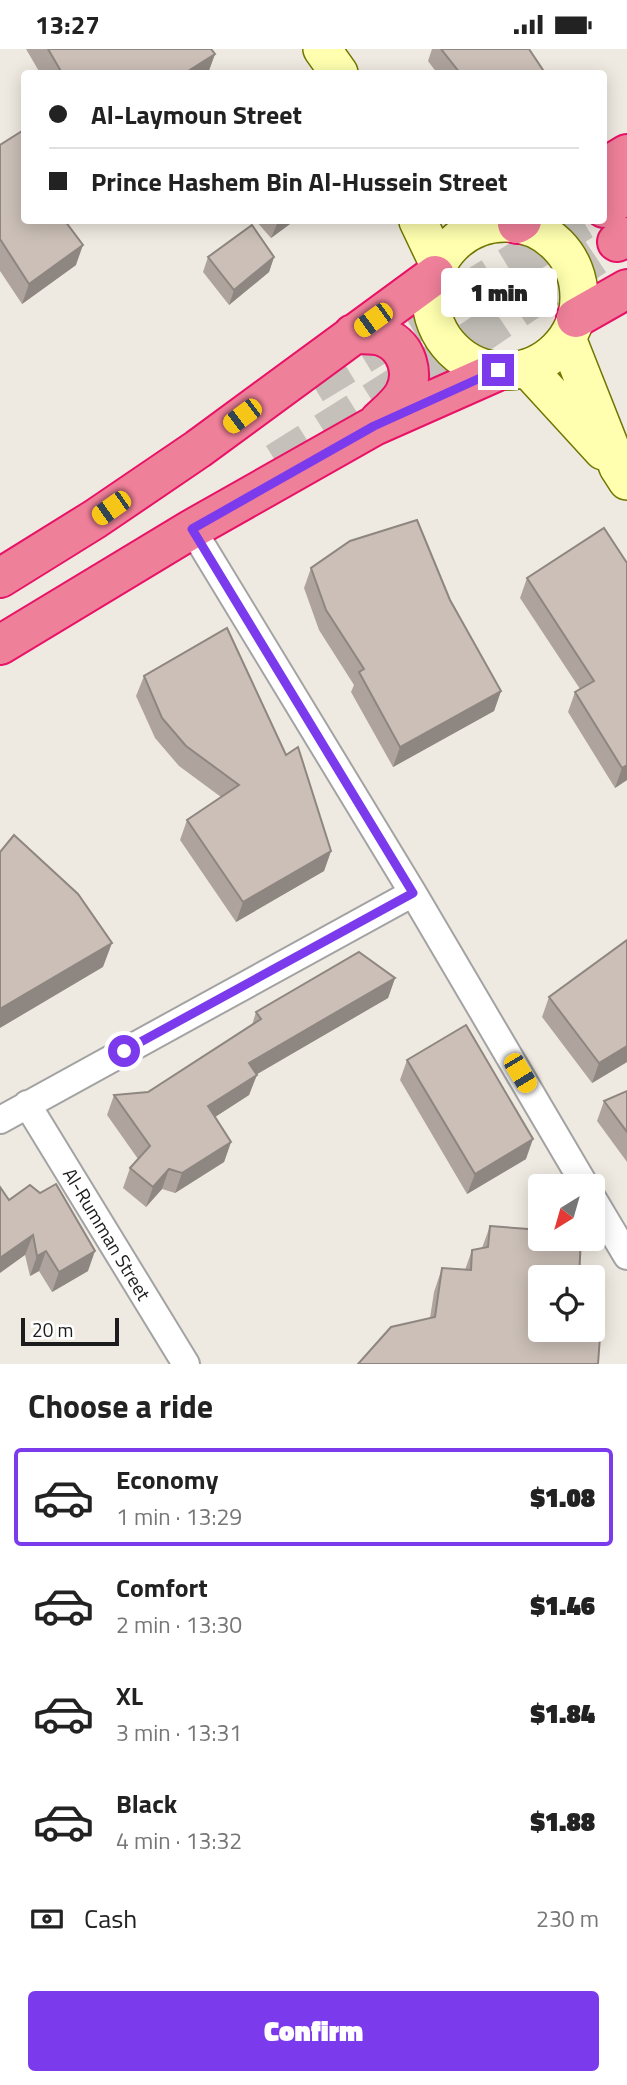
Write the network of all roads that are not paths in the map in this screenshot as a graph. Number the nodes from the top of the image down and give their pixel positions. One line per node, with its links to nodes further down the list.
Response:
1 (322, 49): 2 (street)
2 (337, 70)
3 (627, 154): 4 (highway)
4 (607, 166)
5 (627, 195): 9 (highway)
6 (419, 224): 10 (street)
7 (498, 224): 10 (street)
8 (505, 224): 12 (street)
9 (616, 229)
10 (437, 270): 13 (highway); 14 (street)
11 (627, 289): 12 (highway)
12 (571, 328): 14 (street); 16 (street)
13 (353, 334): 15 (highway); 18 (highway)
14 (512, 369): 15 (highway); 16 (street)
15 (374, 426): 17 (highway)
16 (623, 474)
17 (192, 529): 19 (highway); 20 (street)
18 (0, 578)
19 (0, 645)
20 (413, 893): 21 (street); 23 (street)
21 (27, 1104): 22 (street); 26 (street, Al-Rumman Street)
22 (0, 1120)
23 (578, 1174)
24 (606, 1221): 25 (street)
25 (627, 1256)
26 (186, 1364)

